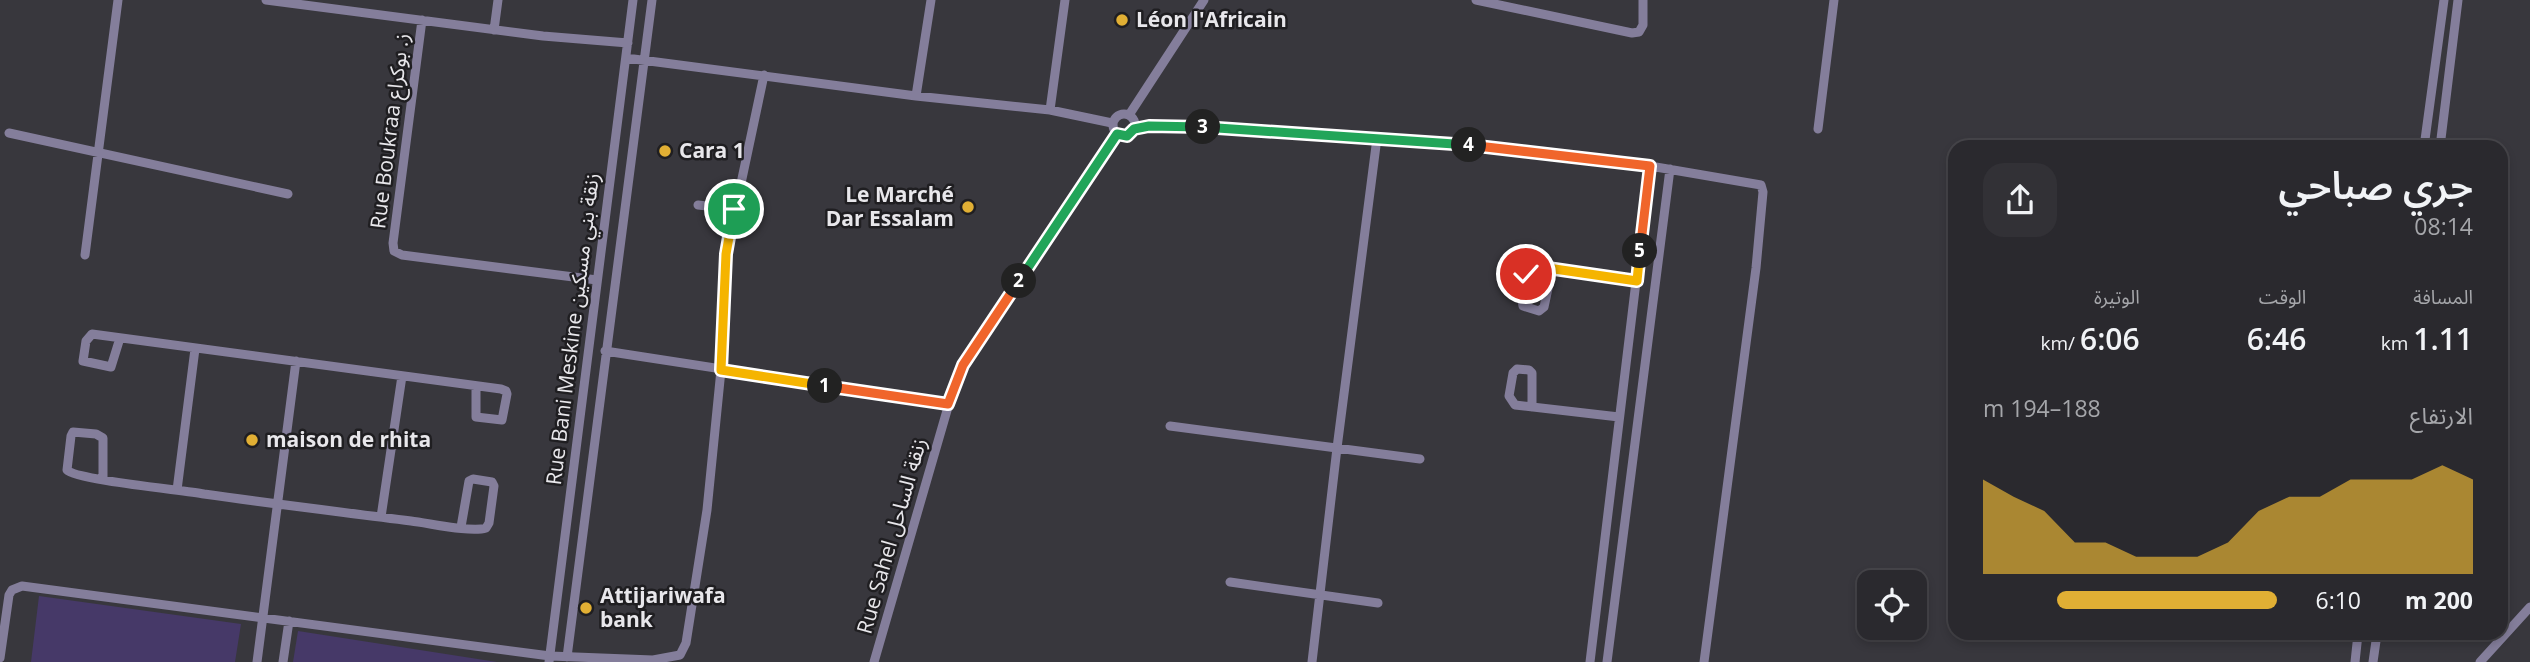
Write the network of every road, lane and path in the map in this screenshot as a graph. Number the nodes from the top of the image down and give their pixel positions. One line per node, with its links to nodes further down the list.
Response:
1 (118, 0): 33 (street)
2 (267, 0): 14 (street)
3 (498, 0): 15 (street)
4 (633, 0): 16 (street, Rue Bani Meskine زنقة بني مسكين)
5 (652, 0): 18 (street)
6 (931, 0): 22 (street)
7 (1065, 0): 23 (street)
8 (1203, 0): 24 (street)
9 (1476, 0): 10 (street)
10 (1643, 0)
11 (1834, 0): 27 (street)
12 (2444, 0): 20 (street)
13 (2458, 0): 21 (street)
14 (422, 20): 15 (street); 41 (street, Rue Boukraa ز. بوكراع)
15 (494, 30): 16 (street)
16 (628, 43): 17 (street, Rue Bani Meskine زنقة بني مسكين)
17 (626, 58): 18 (street); 41 (street, Rue Bani Meskine زنقة بني مسكين)
18 (645, 60): 19 (street); 45 (street)
19 (764, 75): 22 (street); 38 (street)
20 (2432, 90): 21 (street); 31 (street)
21 (2446, 92): 32 (street)
22 (916, 96): 23 (street)
23 (1050, 110): 25 (street)
24 (1129, 115): 25 (street); 26 (street)
25 (1112, 123): 29 (street)
26 (1134, 129): 29 (street); 30 (street)
27 (1818, 130)
28 (9, 134): 33 (street)
29 (1117, 134): 50 (street, Rue Sahel زنقة الساحل)
30 (1377, 138): 34 (street); 54 (street)
31 (2425, 140)
32 (2441, 140)
33 (97, 154): 36 (street); 39 (street)
34 (1650, 166): 35 (street); 42 (street)
35 (1671, 169): 57 (street); 82 (street)
36 (288, 194)
37 (698, 205): 38 (street)
38 (734, 209): 47 (street)
39 (85, 256)
40 (1552, 270): 40 (street); 42 (street)
41 (597, 280): 75 (street, Rue Bani Meskine زنقة بني مسكين)
42 (1637, 281): 52 (street)
43 (120, 338): 43 (street); 44 (street)
44 (195, 349): 46 (street); 59 (street)
45 (605, 351): 47 (street); 73 (street)
46 (296, 361): 48 (street); 60 (street)
47 (721, 370): 50 (street); 73 (street)
48 (402, 376): 49 (street); 61 (street)
49 (476, 386): 49 (street)
50 (948, 404): 78 (street, Rue Sahel زنقة الساحل)
51 (1532, 407): 52 (street)
52 (1619, 417): 56 (street)
53 (1170, 426): 54 (street)
54 (1337, 448): 55 (street); 64 (street)
55 (1420, 458)
56 (1612, 474): 57 (street); 80 (street)
57 (1630, 477): 81 (street)
58 (103, 479): 58 (street); 59 (street)
59 (177, 490): 60 (street)
60 (278, 504): 61 (street); 67 (street)
61 (381, 517): 62 (street)
62 (461, 527): 62 (street)
63 (1230, 583): 64 (street)
64 (1320, 595): 65 (street); 79 (street)
65 (1378, 603)
66 (2530, 607): 69 (street)
67 (262, 617): 68 (street); 74 (street); 76 (street)
68 (289, 621): 75 (street); 77 (street)
69 (2508, 631)
70 (2357, 640): 83 (street)
71 (2375, 640): 84 (street)
72 (2500, 640): 85 (street)
73 (567, 657): 75 (street)
74 (0, 658)
75 (549, 659)
76 (257, 662)
77 (284, 662)
78 (874, 662)
79 (1312, 662)
80 (1590, 662)
81 (1607, 662)
82 (1704, 662)
83 (2355, 662)
84 (2373, 662)
85 (2480, 662)

